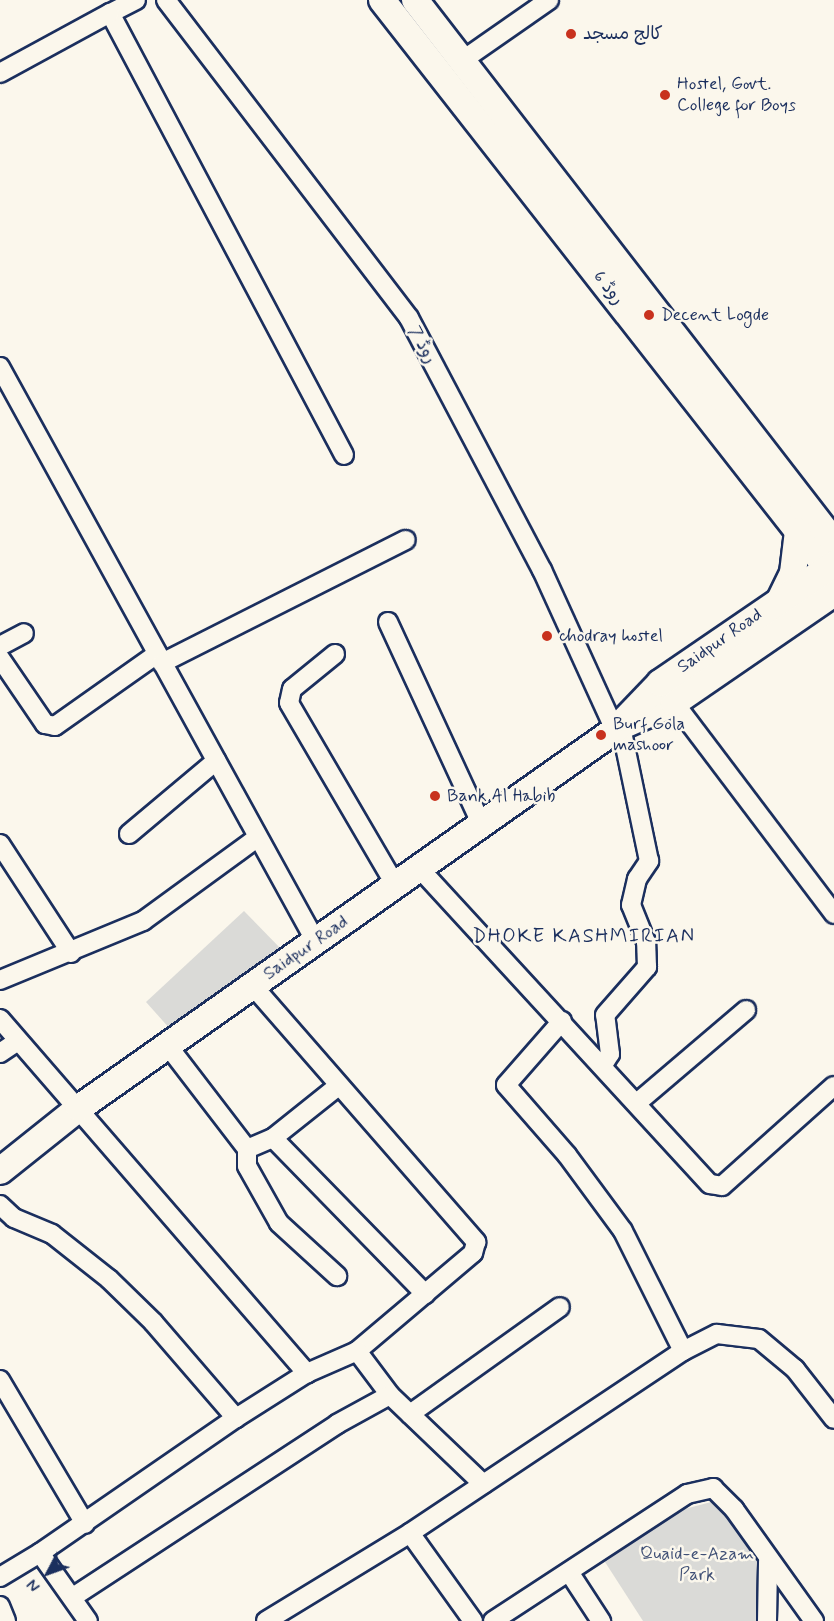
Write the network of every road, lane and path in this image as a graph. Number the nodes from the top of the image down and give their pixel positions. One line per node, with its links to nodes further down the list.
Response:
1 (136, 0): 6 (street)
2 (166, 0): 27 (street, روڈ 7)
3 (382, 0): 13 (main road, روڈ 6)
4 (415, 0): 7 (main road, روڈ 6)
5 (549, 0): 7 (street)
6 (110, 13): 8 (street); 10 (street)
7 (463, 60): 11 (main road, روڈ 6)
8 (0, 72)
9 (0, 367): 25 (street)
10 (344, 455)
11 (803, 501): 12 (main road); 15 (main road, روڈ 6)
12 (834, 522)
13 (798, 531): 16 (main road, روڈ 6); 18 (main road)
14 (406, 540): 25 (street)
15 (834, 542)
16 (832, 570): 18 (main road, Saidpur Road)
17 (834, 593): 19 (main road, Saidpur Road)
18 (780, 600): 26 (main road, Saidpur Road)
19 (823, 607): 26 (main road, Saidpur Road)
20 (388, 622): 29 (street)
21 (24, 633): 22 (street)
22 (0, 646)
23 (335, 654): 34 (street)
24 (0, 658): 25 (street)
25 (159, 659): 28 (street)
26 (667, 693): 27 (main road, Saidpur Road); 35 (street)
27 (618, 728): 29 (main road, Saidpur Road); 46 (street, روڈ 7)
28 (216, 761): 30 (street); 31 (street)
29 (482, 825): 33 (main road, Saidpur Road)
30 (129, 834)
31 (258, 837): 36 (street); 37 (street)
32 (0, 844): 37 (street)
33 (420, 869): 34 (main road, Saidpur Road); 42 (street)
34 (396, 886): 36 (main road, Saidpur Road)
35 (834, 914)
36 (316, 942): 39 (main road, Saidpur Road)
37 (71, 953): 38 (street)
38 (0, 980)
39 (253, 986): 44 (main road, Saidpur Road); 48 (street)
40 (746, 1010): 49 (street)
41 (0, 1018): 43 (street)
42 (562, 1021): 46 (street); 59 (street)
43 (18, 1041): 45 (street); 50 (street)
44 (168, 1046): 50 (main road, Saidpur Road); 52 (street)
45 (0, 1053)
46 (603, 1065): 49 (street)
47 (834, 1086): 49 (street)
48 (337, 1087): 51 (street); 56 (street)
49 (638, 1102)
50 (79, 1108): 53 (main road, Saidpur Road); 60 (street)
51 (273, 1138): 52 (street); 56 (street)
52 (247, 1149): 55 (street)
53 (0, 1171)
54 (0, 1204): 65 (street)
55 (337, 1276)
56 (425, 1294): 58 (street)
57 (560, 1307): 64 (street)
58 (357, 1351): 60 (street); 62 (street)
59 (682, 1351): 63 (street); 66 (street)
60 (307, 1373): 65 (street)
61 (0, 1380): 67 (street)
62 (390, 1395): 64 (street); 73 (street)
63 (832, 1412)
64 (410, 1414): 66 (street)
65 (236, 1418): 67 (street)
66 (483, 1484): 68 (street)
67 (85, 1524): 69 (street)
68 (410, 1533): 75 (street); 76 (street)
69 (40, 1553): 72 (street); 73 (street)
70 (768, 1561): 71 (street); 79 (street); 80 (street)
71 (569, 1572): 77 (street); 78 (street)
72 (0, 1577)
73 (73, 1597): 74 (street)
74 (88, 1621)
75 (266, 1621)
76 (474, 1621)
77 (493, 1621)
78 (601, 1621)
79 (767, 1621)
80 (814, 1621)

